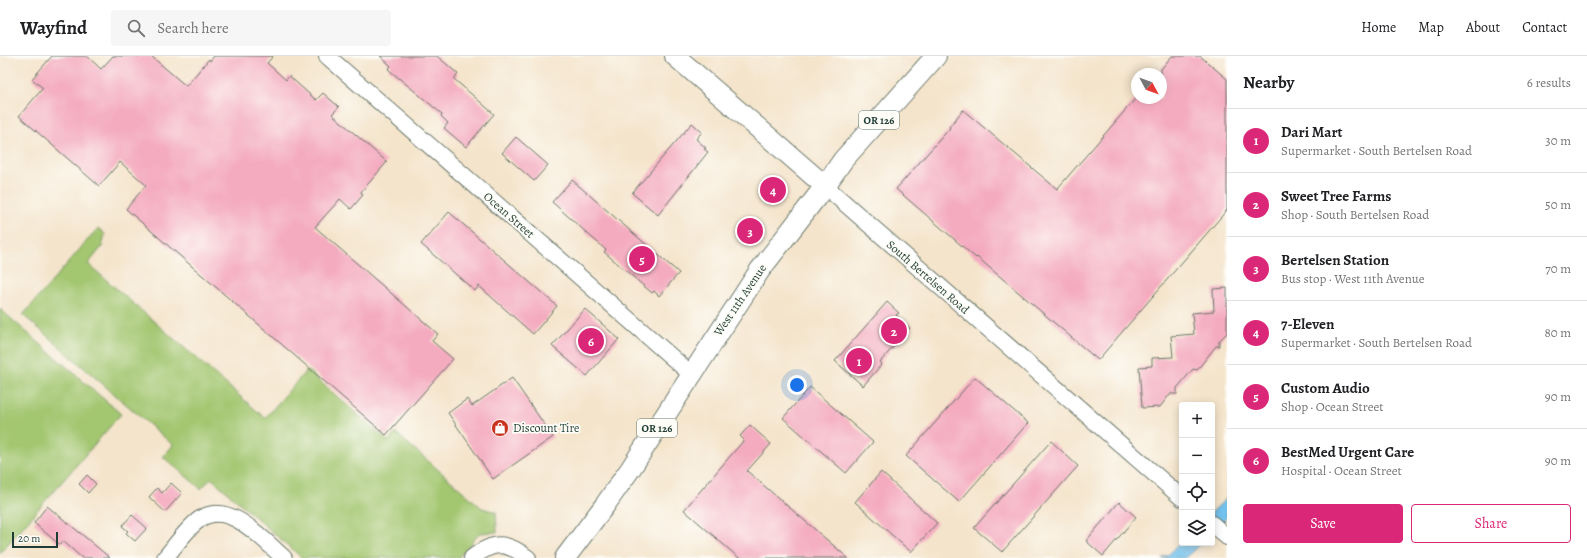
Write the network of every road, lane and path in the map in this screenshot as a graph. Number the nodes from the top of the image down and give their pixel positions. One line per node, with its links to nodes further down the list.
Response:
1 (327, 56): 5 (street, Ocean Street)
2 (674, 56): 4 (main road, South Bertelsen Road)
3 (936, 56): 4 (main road, West 11th Avenue / OR 126)
4 (825, 186): 5 (main road, West 11th Avenue / OR 126); 6 (street, South Bertelsen Road)
5 (691, 374): 13 (main road, West 11th Avenue / OR 126)
6 (1179, 495)
7 (1215, 527): 8 (street)
8 (1227, 538)
9 (165, 558): 10 (street)
10 (284, 558)
11 (472, 558): 12 (street)
12 (528, 558)
13 (565, 558)

